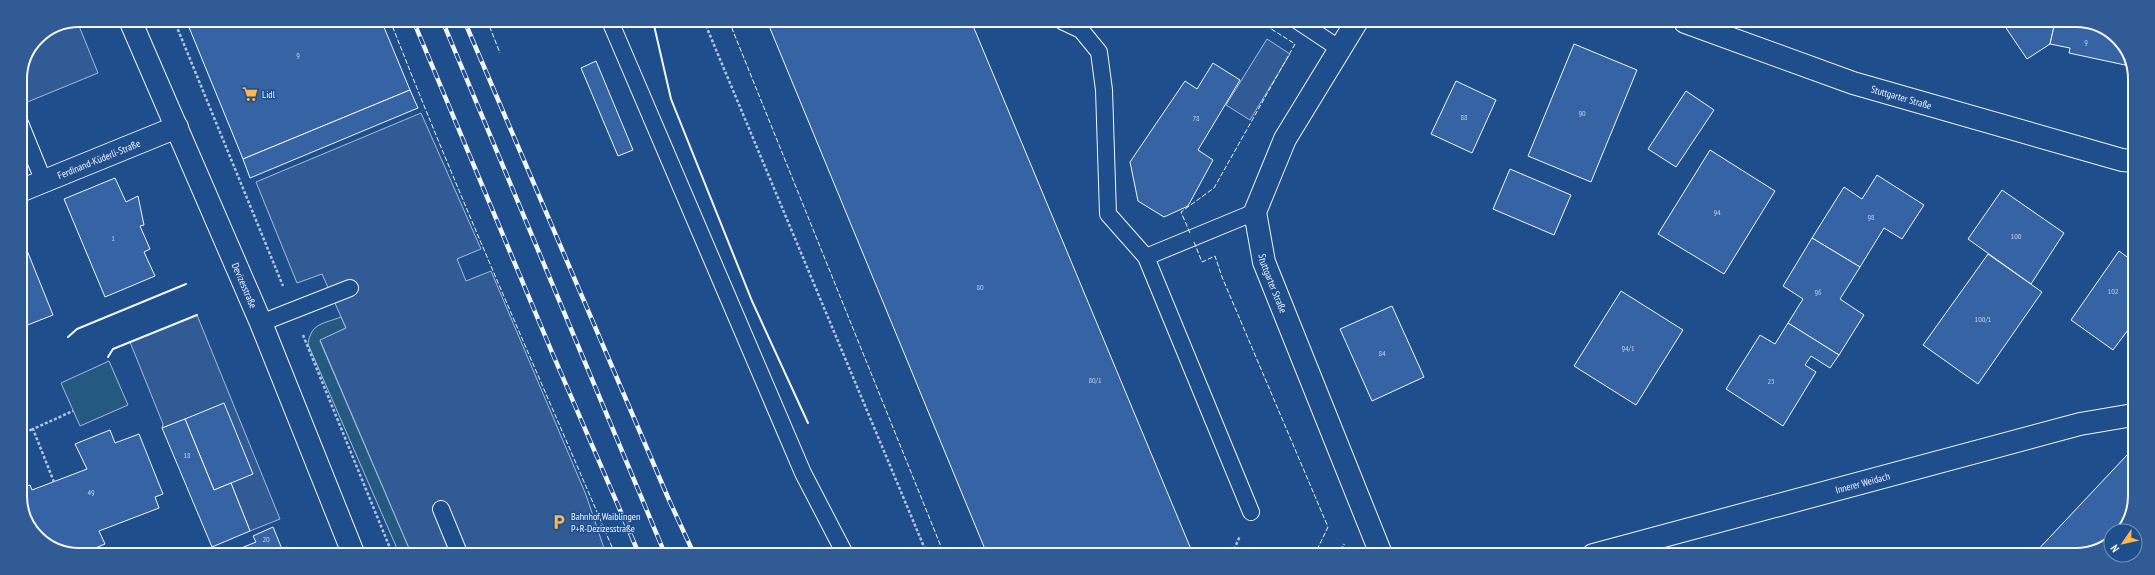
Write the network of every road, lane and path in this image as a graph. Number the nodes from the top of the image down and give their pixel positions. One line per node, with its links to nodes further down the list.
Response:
1 (133, 27): 9 (street, Devizesstraße)
2 (613, 27): 28 (lane)
3 (707, 27): 29 (path)
4 (1074, 27): 15 (lane)
5 (1307, 27): 8 (lane)
6 (1353, 27): 8 (street)
7 (1699, 27): 11 (street, Stuttgarter Straße)
8 (1340, 49): 14 (street)
9 (178, 127): 12 (street, Ferdinand-Küderli-Straße); 17 (street, Devizesstraße)
10 (27, 140): 12 (lane)
11 (2128, 162)
12 (44, 182): 13 (street, Ferdinand-Küderli-Straße)
13 (27, 188)
14 (1254, 212): 15 (lane); 31 (street, Stuttgarter Straße)
15 (1146, 257): 24 (lane)
16 (350, 288): 17 (lane)
17 (261, 323): 26 (street, Devizesstraße)
18 (73, 412): 20 (path)
19 (2128, 416): 32 (street, Innerer Weidach)
20 (33, 429): 21 (path); 22 (path)
21 (27, 431)
22 (54, 482)
23 (441, 509): 27 (lane)
24 (1252, 512)
25 (1344, 543): 30 (path)
26 (351, 548)
27 (458, 548)
28 (842, 548)
29 (924, 548)
30 (1342, 548)
31 (1379, 548)
32 (1615, 548)

